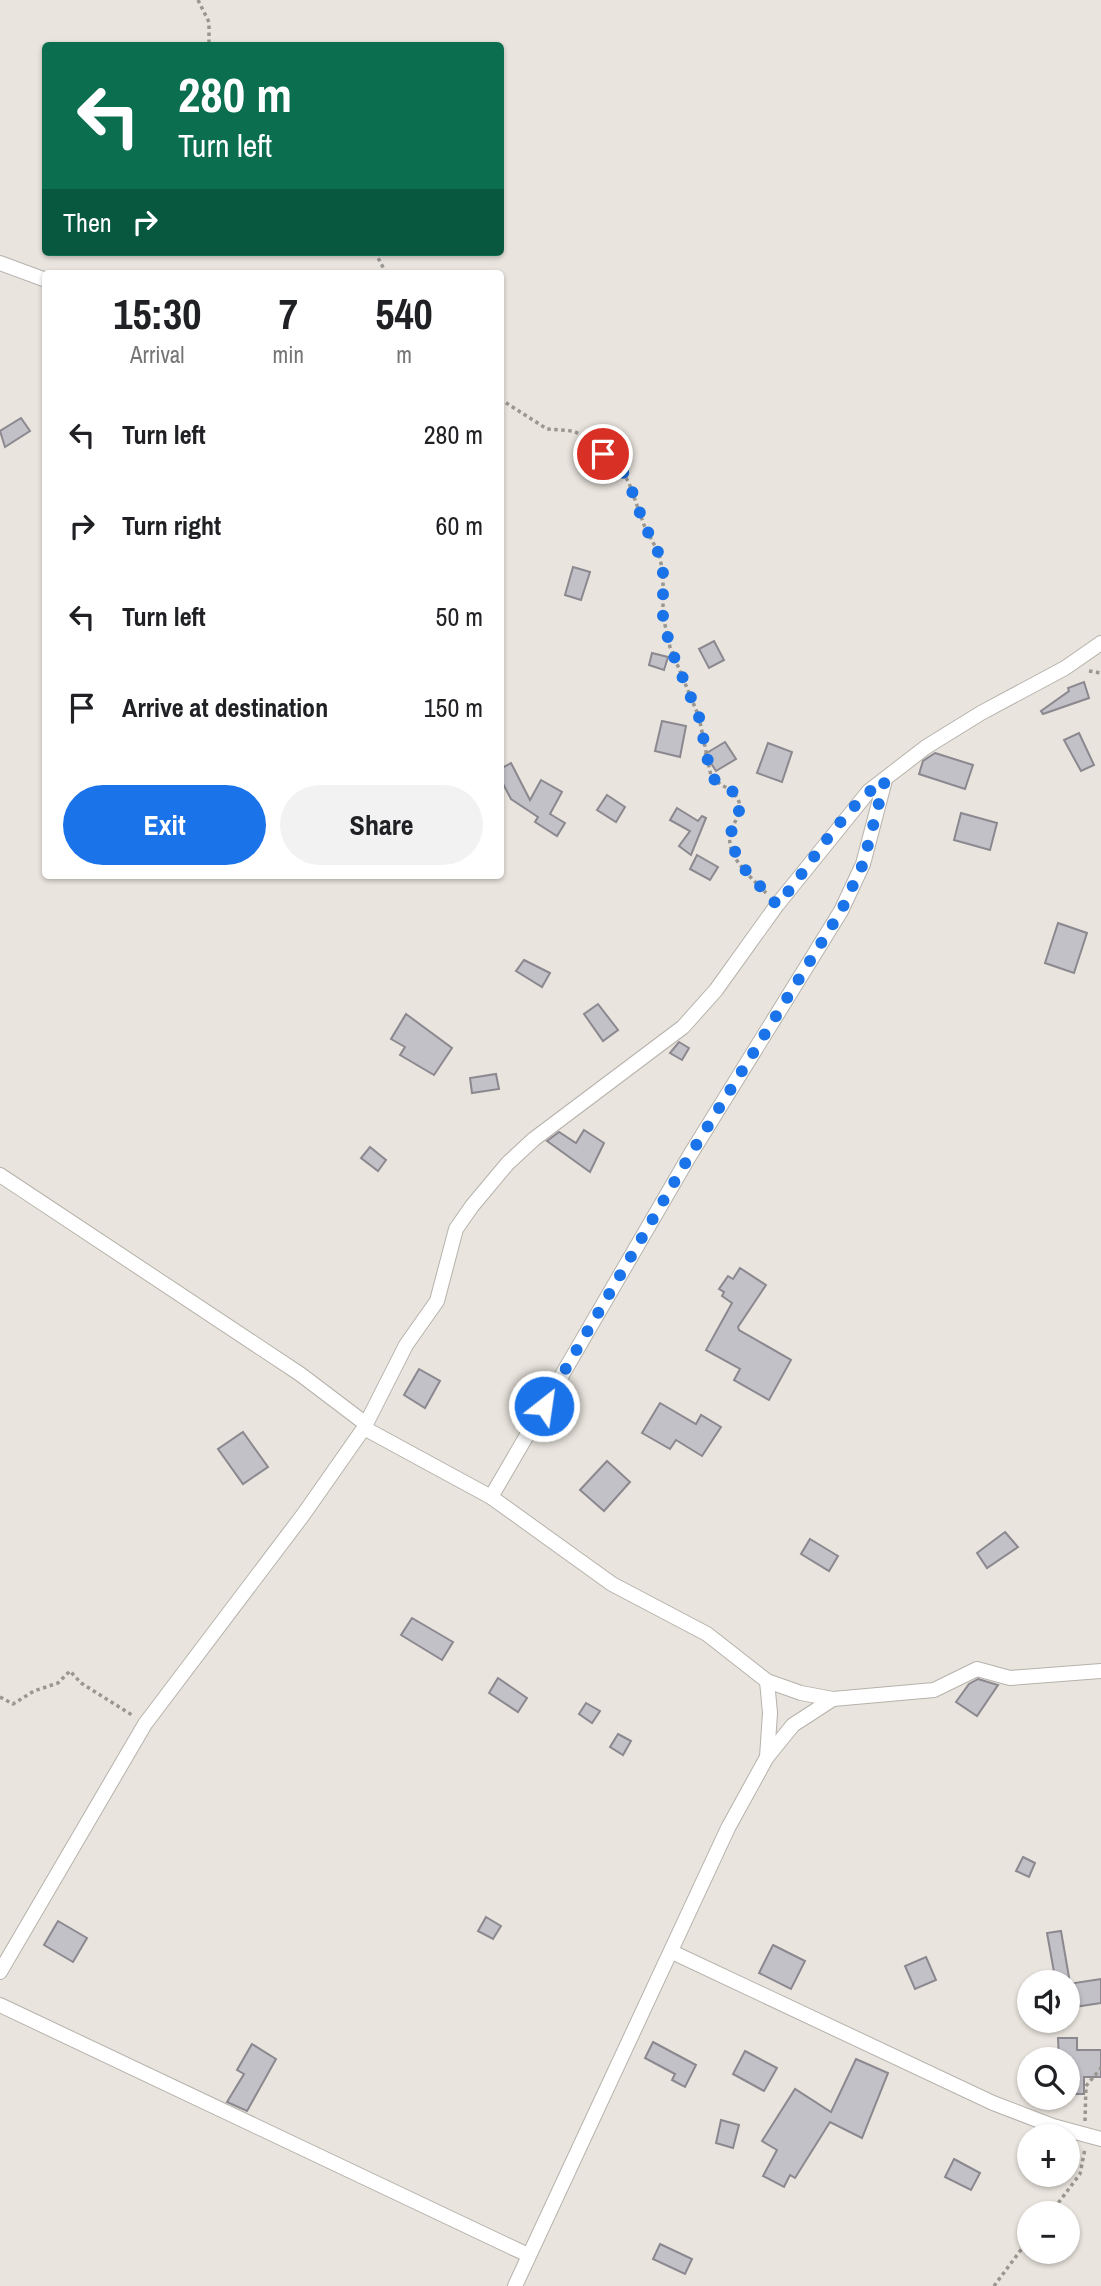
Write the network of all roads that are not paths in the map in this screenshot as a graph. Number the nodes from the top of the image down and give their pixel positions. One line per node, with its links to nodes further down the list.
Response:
1 (0, 263): 2 (street)
2 (42, 279)
3 (1101, 643): 4 (street)
4 (885, 780): 6 (street); 7 (street)
5 (0, 1175): 6 (street)
6 (365, 1426): 7 (street); 13 (street)
7 (491, 1497): 9 (street)
8 (1101, 1671): 10 (street)
9 (767, 1681): 10 (street); 11 (street)
10 (833, 1699): 11 (street)
11 (767, 1757): 12 (street)
12 (672, 1951): 15 (street); 16 (street)
13 (0, 1972)
14 (0, 2005): 16 (street)
15 (1094, 2137)
16 (528, 2255): 17 (street)
17 (515, 2286)

